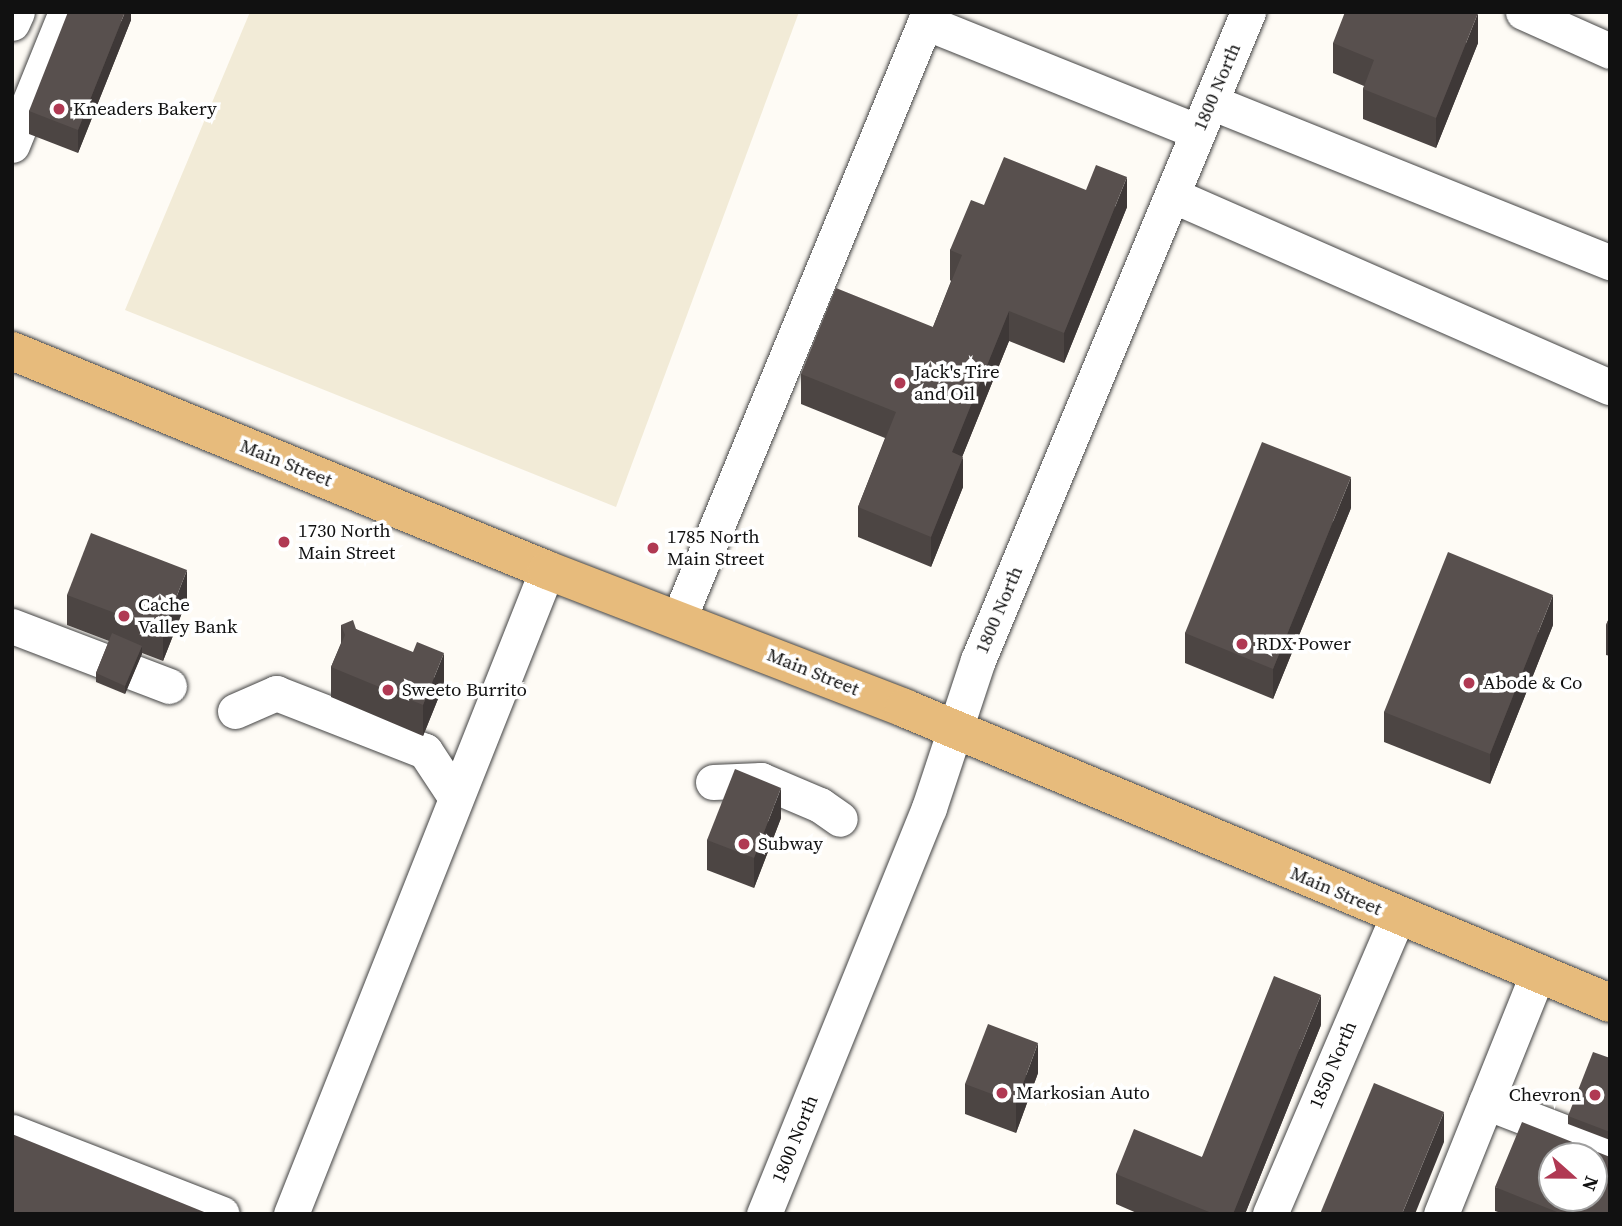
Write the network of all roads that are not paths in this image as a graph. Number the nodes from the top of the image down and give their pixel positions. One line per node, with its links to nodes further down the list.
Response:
1 (17, 12): 5 (street)
2 (66, 12): 8 (street)
3 (1248, 12): 7 (street, 1800 North)
4 (1522, 12): 6 (street)
5 (12, 23)
6 (1610, 51)
7 (1205, 117): 9 (street, 1800 North); 10 (street); 14 (street)
8 (12, 145)
9 (1172, 195): 12 (street); 18 (street, 1800 North)
10 (1610, 262)
11 (12, 352): 13 (main road, Main Street)
12 (1610, 387)
13 (547, 570): 14 (main road, Main Street); 20 (street)
14 (679, 618): 18 (main road, Main Street)
15 (12, 626): 16 (street)
16 (169, 686)
17 (235, 711): 20 (street)
18 (953, 729): 22 (main road, Main Street); 30 (street, 1800 North)
19 (713, 782): 21 (street)
20 (456, 798): 29 (street)
21 (840, 819)
22 (1397, 916): 23 (main road, Main Street); 31 (street, 1850 North)
23 (1538, 974): 24 (main road, Main Street); 25 (street)
24 (1610, 1003)
25 (1486, 1102): 27 (street); 32 (street)
26 (12, 1132): 28 (street)
27 (1610, 1150)
28 (222, 1214)
29 (291, 1214)
30 (764, 1214)
31 (1270, 1214)
32 (1441, 1214)

